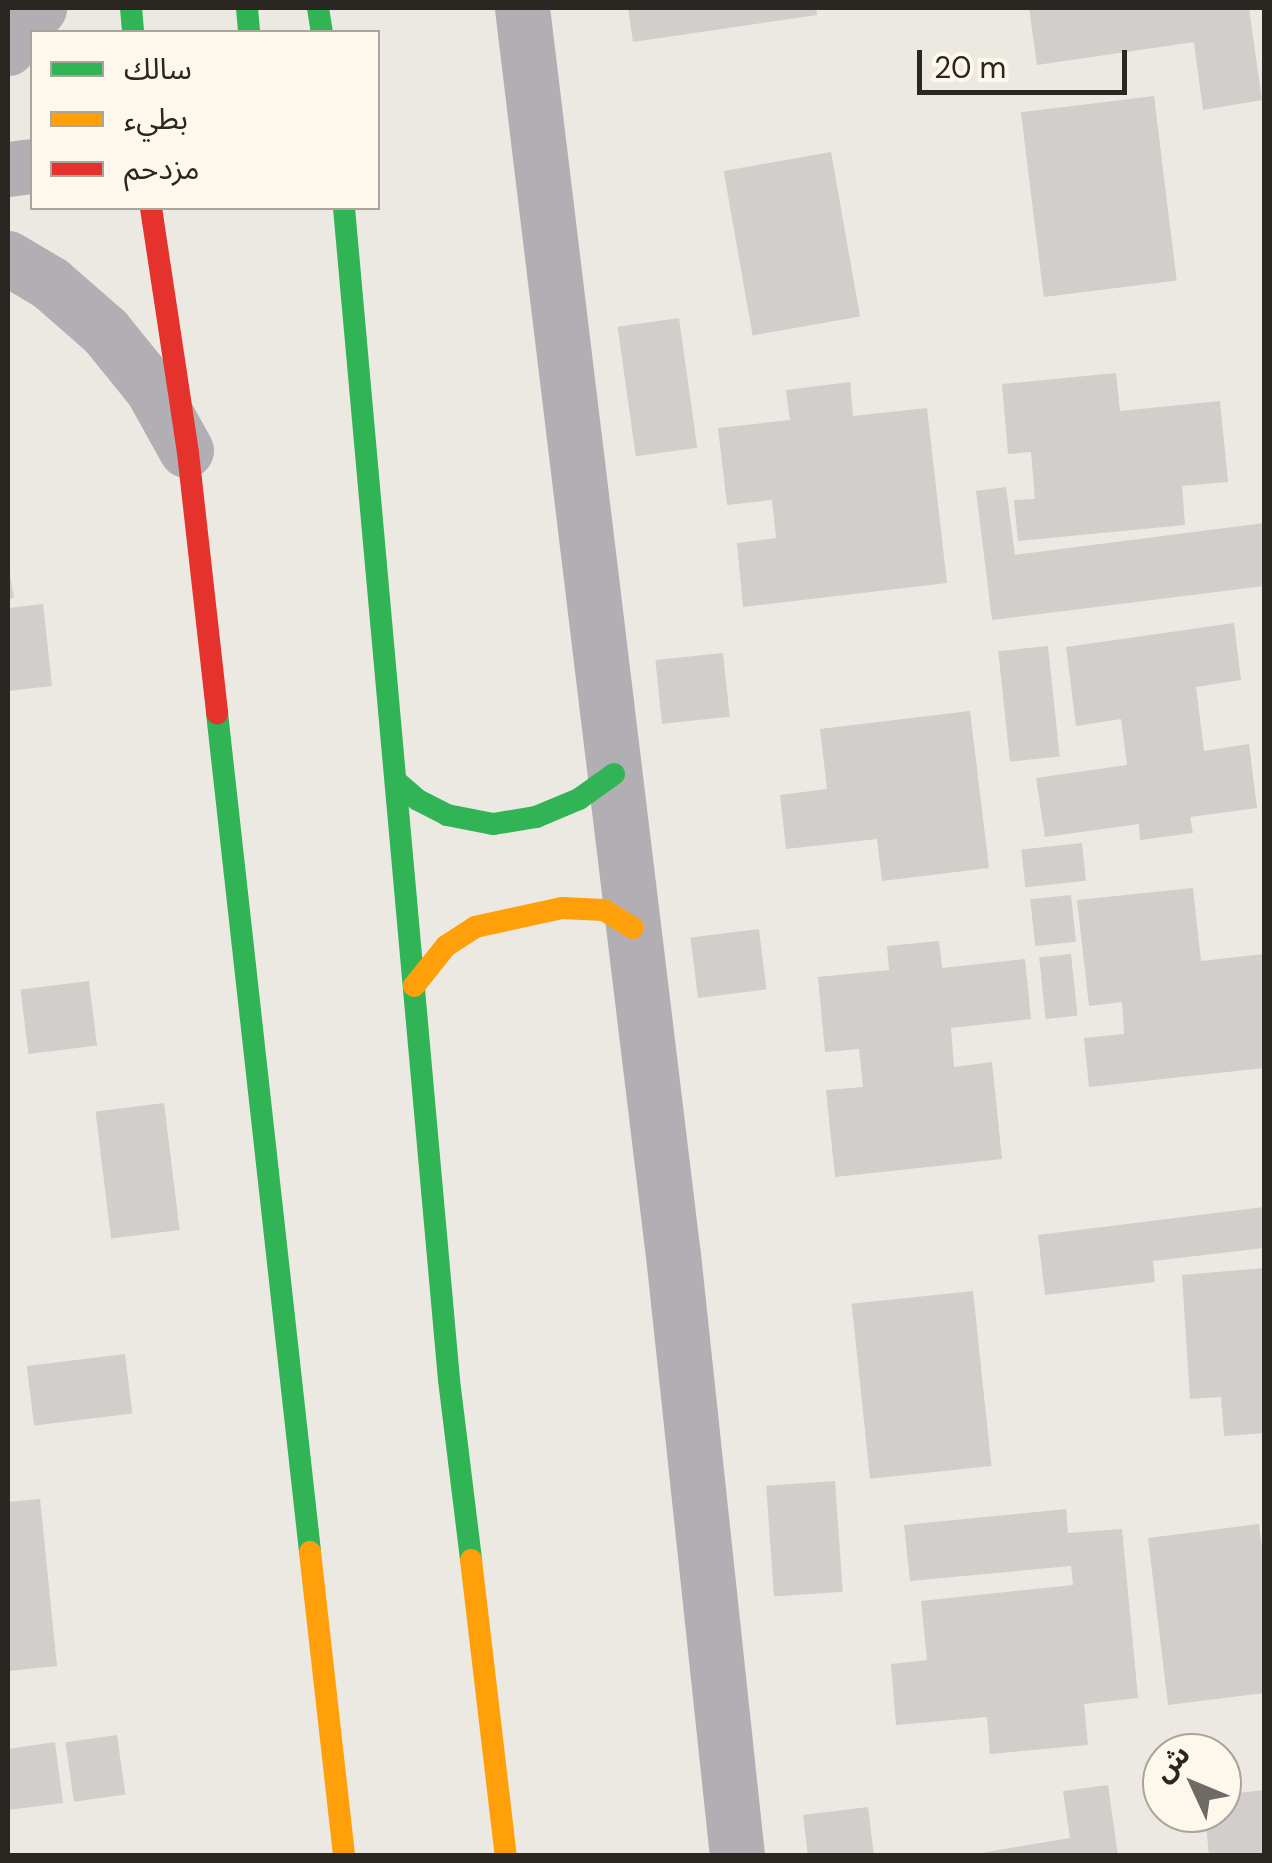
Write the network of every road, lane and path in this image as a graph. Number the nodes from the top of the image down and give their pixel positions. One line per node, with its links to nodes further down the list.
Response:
1 (39, 8): 3 (street)
2 (522, 8): 8 (street)
3 (8, 48)
4 (150, 210): 7 (main road)
5 (344, 210): 9 (main road)
6 (8, 258): 7 (street)
7 (188, 453): 12 (main road)
8 (614, 774): 9 (main road); 10 (street)
9 (396, 780): 11 (main road)
10 (633, 928): 11 (main road); 14 (street)
11 (414, 986): 13 (main road)
12 (344, 1856)
13 (506, 1856)
14 (737, 1856)

